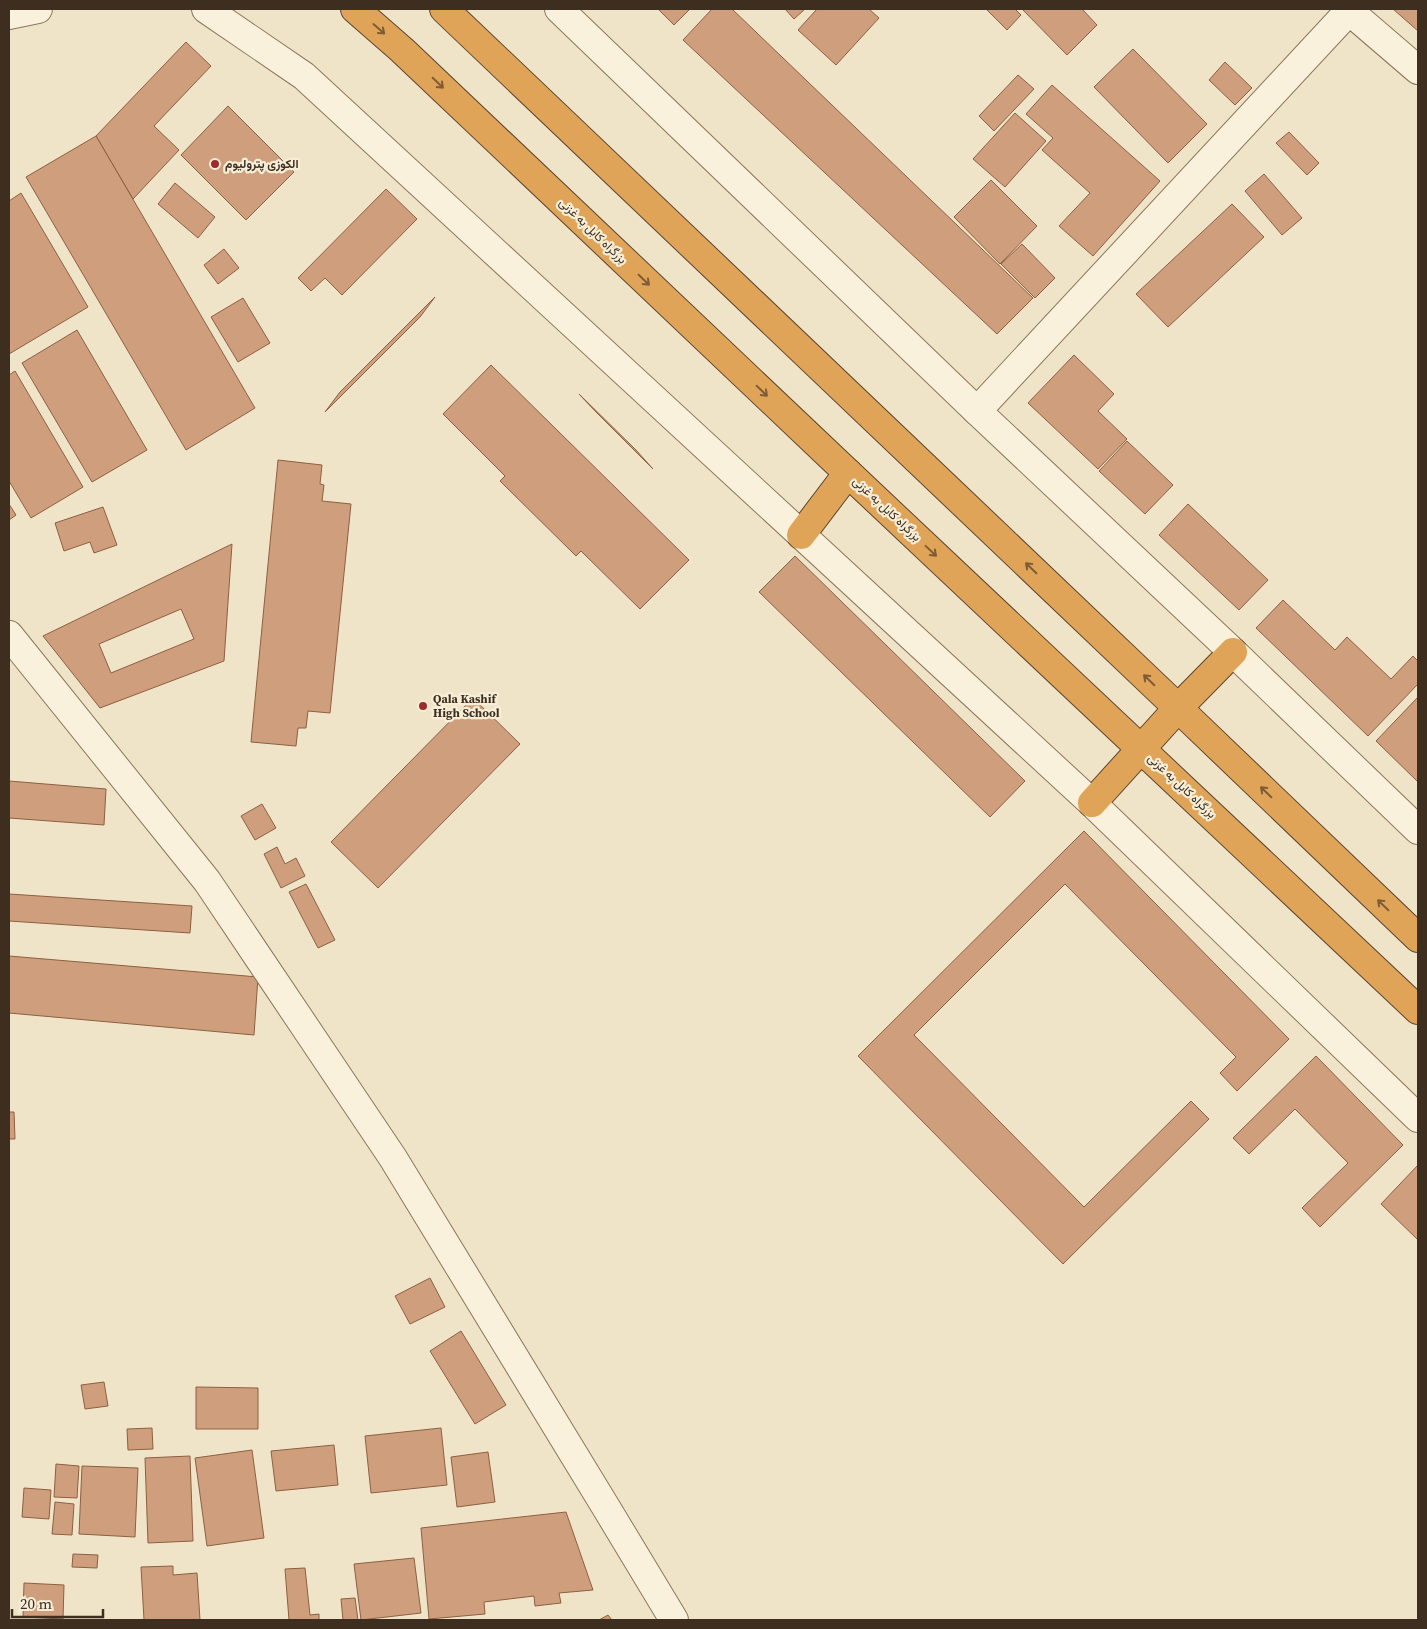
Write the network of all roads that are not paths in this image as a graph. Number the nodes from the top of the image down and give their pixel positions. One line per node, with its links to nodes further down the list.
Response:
1 (38, 9): 7 (street)
2 (206, 9): 11 (street)
3 (355, 9): 10 (highway, بزرگراه کابل به غزنی, one-way to 10)
4 (444, 9): 14 (highway, one-way to 4)
5 (559, 9): 9 (street)
6 (1348, 10): 8 (street); 9 (street)
7 (9, 15)
8 (1418, 70)
9 (977, 412): 13 (street)
10 (848, 473): 11 (highway); 15 (highway, بزرگراه کابل به غزنی, one-way to 15)
11 (801, 535): 16 (street)
12 (9, 635): 21 (street)
13 (1233, 652): 14 (highway); 17 (street)
14 (1178, 708): 15 (highway); 18 (highway, one-way to 14)
15 (1142, 748): 16 (highway); 19 (highway, بزرگراه کابل به غزنی)
16 (1092, 803): 20 (street)
17 (1418, 830)
18 (1418, 938)
19 (1418, 1010)
20 (1418, 1118)
21 (674, 1620)

